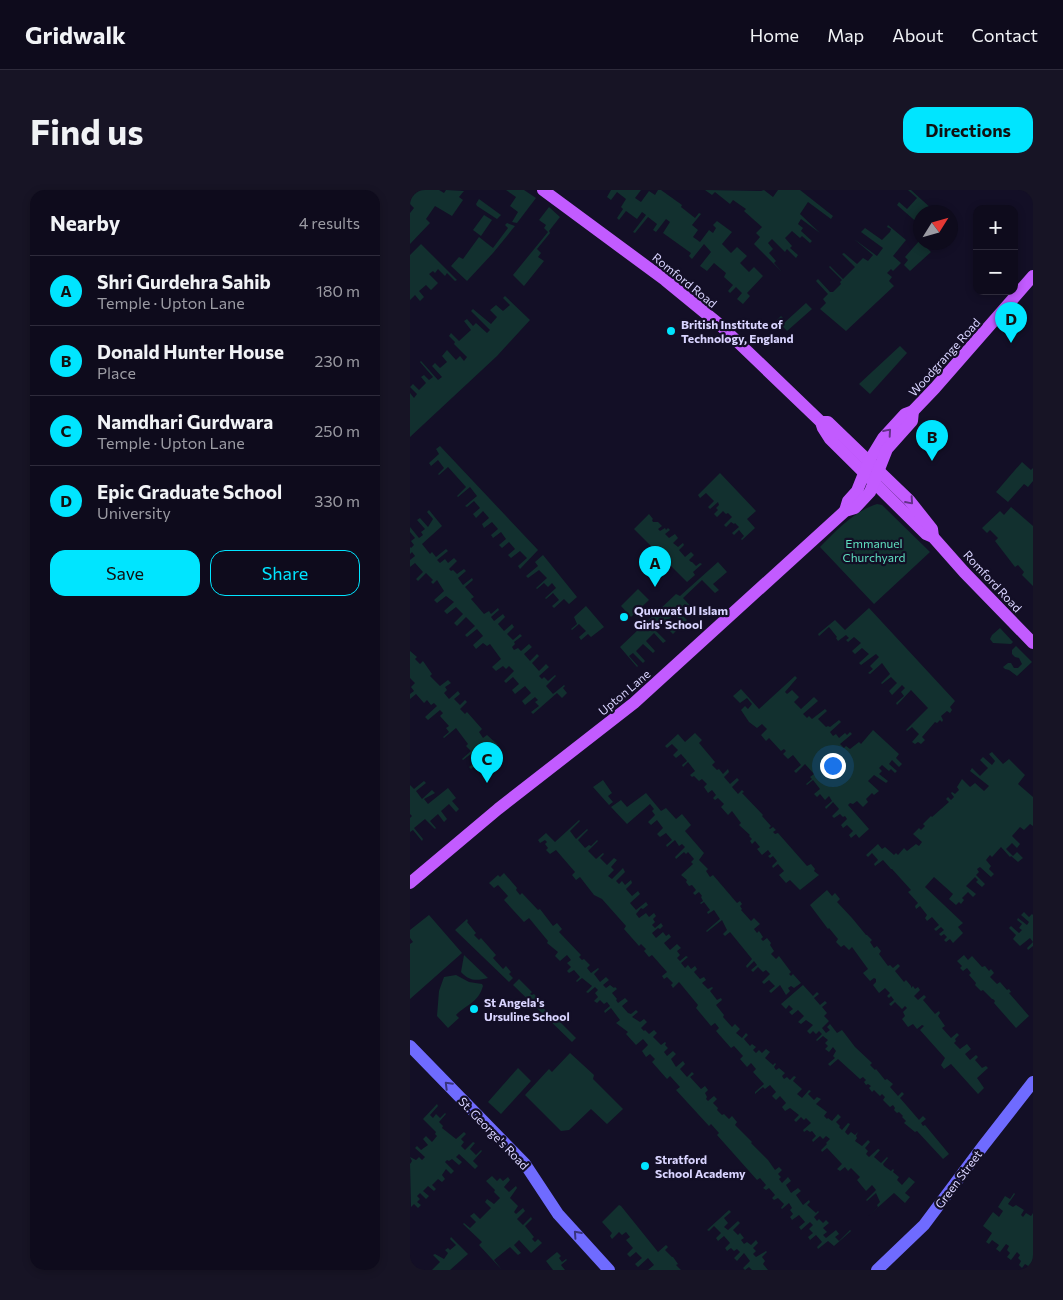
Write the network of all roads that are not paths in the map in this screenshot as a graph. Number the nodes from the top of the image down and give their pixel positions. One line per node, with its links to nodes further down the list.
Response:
1 (543, 190): 3 (main road, Romford Road)
2 (1033, 276): 4 (main road, Woodgrange Road)
3 (821, 422): 4 (main road, Romford Road); 5 (main road, Romford Road)
4 (874, 465): 5 (main road, Upton Lane); 6 (main road, Upton Lane); 8 (main road, Romford Road, one-way to 8)
5 (864, 473): 6 (main road, Romford Road); 7 (main road, Upton Lane)
6 (874, 483): 7 (main road, Upton Lane); 8 (main road, Romford Road)
7 (846, 511): 10 (main road, Upton Lane)
8 (933, 537): 9 (main road, Romford Road)
9 (1033, 643)
10 (410, 883)
11 (410, 1046): 13 (street, St. George's Road, one-way to 11)
12 (1033, 1082): 14 (street, Green Street)
13 (609, 1270)
14 (877, 1270)

